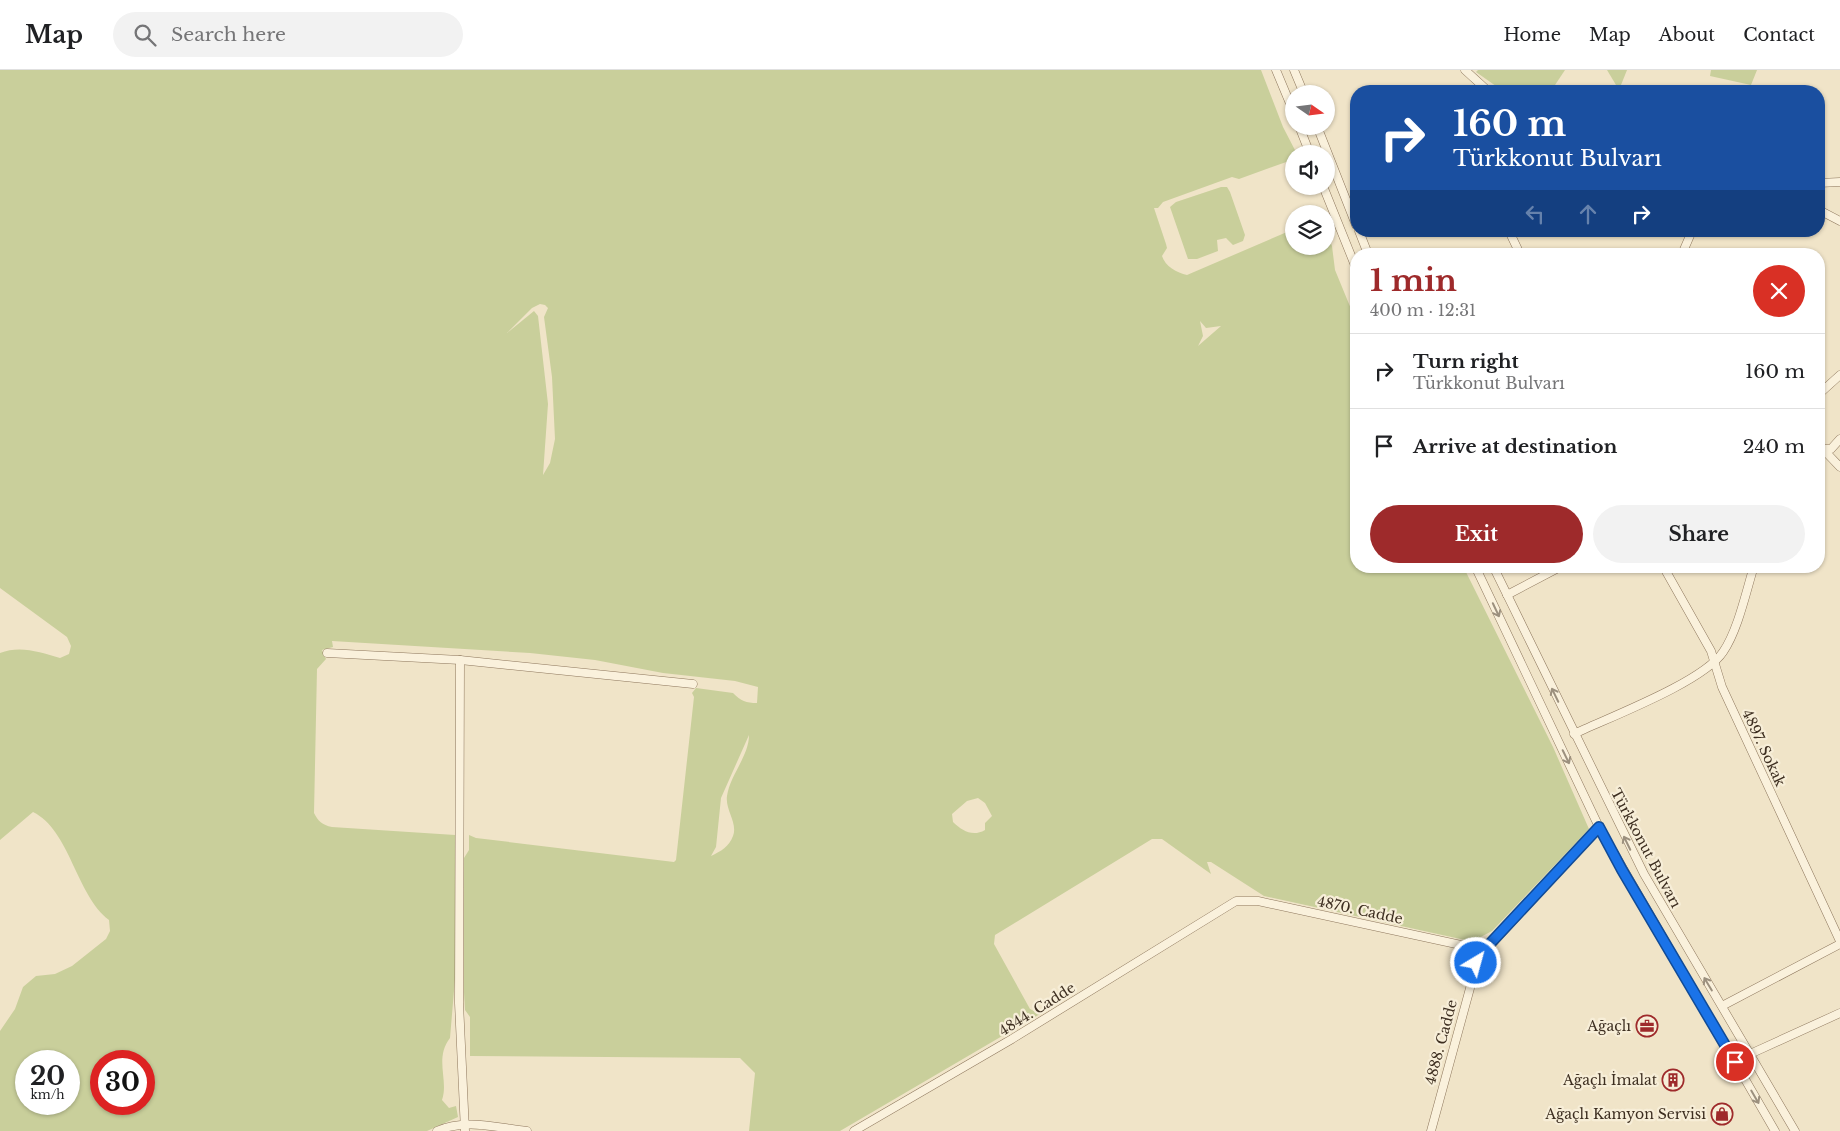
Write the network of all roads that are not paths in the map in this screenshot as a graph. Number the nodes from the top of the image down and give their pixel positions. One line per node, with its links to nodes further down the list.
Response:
1 (1276, 70): 6 (street)
2 (1294, 70): 4 (street)
3 (1465, 70): 5 (street)
4 (1300, 85)
5 (1481, 85)
6 (1285, 92)
7 (1321, 135): 11 (street)
8 (1839, 181): 9 (street)
9 (1825, 182)
10 (1327, 195): 14 (street)
11 (1350, 210)
12 (1825, 213): 13 (street)
13 (1840, 221)
14 (1350, 253)
15 (1840, 375): 16 (street)
16 (1825, 389)
17 (1840, 438): 18 (street)
18 (1825, 448)
19 (1825, 452): 20 (street)
20 (1840, 467)
21 (1478, 573): 32 (street, Türkkonut Bulvarı, one-way to 32)
22 (1496, 573): 26 (street, Türkkonut Bulvarı)
23 (1549, 573): 26 (street)
24 (1667, 573): 29 (street, 4897. Sokak)
25 (1752, 573): 29 (street)
26 (1507, 595): 31 (street, Türkkonut Bulvarı, one-way to 26)
27 (327, 653): 28 (street)
28 (460, 660): 30 (street); 39 (street)
29 (1715, 664): 31 (street); 34 (street, 4897. Sokak)
30 (693, 684)
31 (1574, 734): 36 (street, Türkkonut Bulvarı, one-way to 31)
32 (1599, 827): 35 (street, 4888. Cadde); 44 (street, Türkkonut Bulvarı, one-way to 44)
33 (1230, 903): 35 (street, 4870. Cadde); 42 (street, 4844. Cadde)
34 (1840, 942): 36 (street)
35 (1484, 950): 43 (street, 4888. Cadde)
36 (1722, 1006): 38 (street, Türkkonut Bulvarı)
37 (1840, 1013): 38 (street)
38 (1750, 1054): 45 (street, Türkkonut Bulvarı)
39 (465, 1127): 40 (street); 41 (street)
40 (437, 1131)
41 (527, 1131)
42 (854, 1131)
43 (1431, 1131)
44 (1775, 1131)
45 (1795, 1131)

